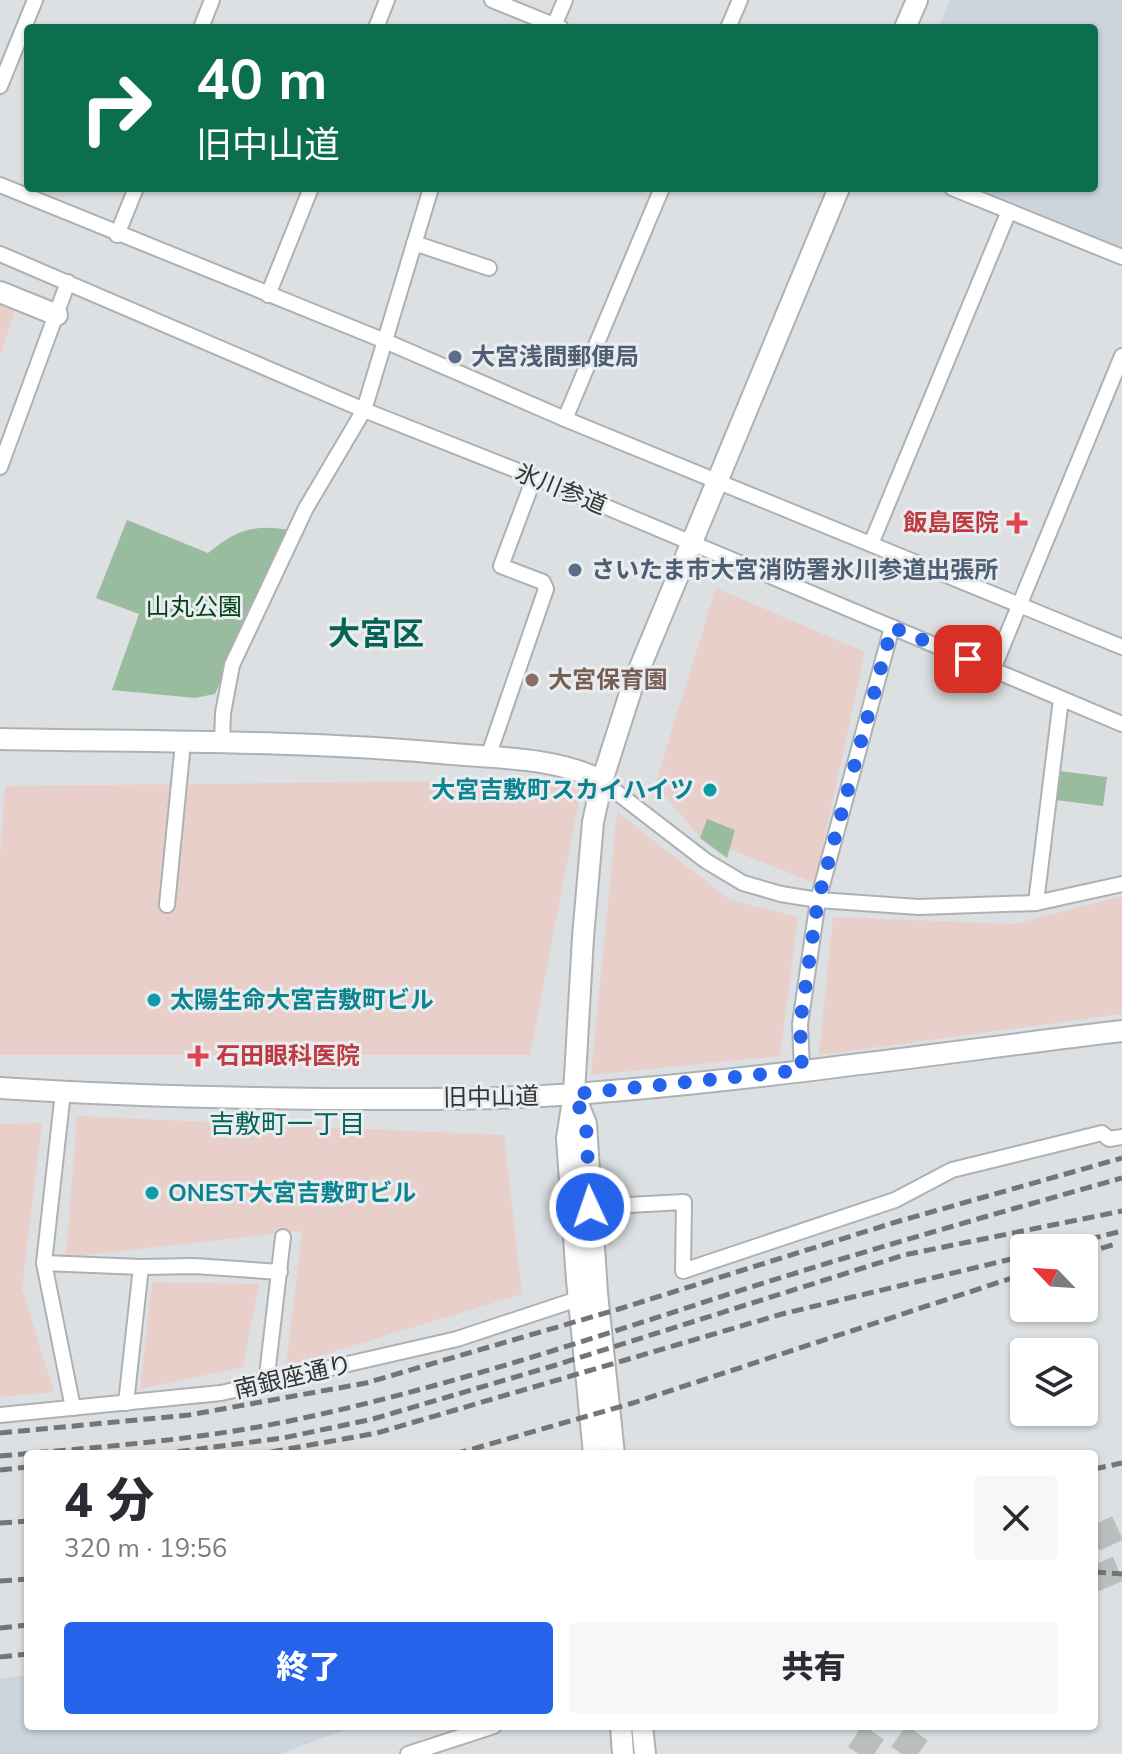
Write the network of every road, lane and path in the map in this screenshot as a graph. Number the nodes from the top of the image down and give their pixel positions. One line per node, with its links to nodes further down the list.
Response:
1 (35, 0): 8 (street)
2 (212, 0): 9 (street)
3 (387, 0): 10 (street)
4 (492, 0): 11 (street)
5 (565, 0): 12 (street)
6 (740, 0): 13 (street)
7 (917, 0): 14 (main road)
8 (25, 24)
9 (203, 24)
10 (378, 24)
11 (549, 24)
12 (557, 24)
13 (730, 24)
14 (907, 24)
15 (24, 27): 16 (street)
16 (0, 86)
17 (0, 185): 25 (street)
18 (134, 192): 25 (street)
19 (309, 192): 32 (street)
20 (430, 192): 26 (street)
21 (660, 192): 37 (street)
22 (837, 192): 40 (main road)
23 (962, 192): 24 (street)
24 (1009, 211): 28 (street); 42 (street)
25 (117, 235): 32 (street)
26 (414, 243): 29 (street); 34 (street)
27 (0, 254): 30 (street, 氷川参道)
28 (1122, 257)
29 (489, 268)
30 (68, 282): 33 (street); 36 (street, 氷川参道)
31 (0, 292): 33 (main road)
32 (268, 295): 34 (street)
33 (57, 315): 38 (street)
34 (385, 341): 36 (street); 37 (street)
35 (1122, 356): 43 (street)
36 (364, 410): 39 (street, 氷川参道); 50 (street)
37 (565, 419): 40 (street)
38 (0, 467)
39 (534, 478): 41 (street, 氷川参道); 52 (street)
40 (717, 482): 41 (main road); 42 (street)
41 (682, 539): 44 (street, 氷川参道); 53 (main road)
42 (871, 544): 43 (street)
43 (1019, 606): 45 (street); 46 (street)
44 (892, 627): 46 (street, 氷川参道); 55 (street)
45 (1122, 647)
46 (993, 669): 47 (street, 氷川参道)
47 (1061, 699): 48 (street, 氷川参道); 56 (street)
48 (1122, 724)
49 (0, 739): 51 (main road)
50 (222, 742): 51 (main road); 52 (main road)
51 (183, 743): 57 (street)
52 (488, 757): 53 (main road)
53 (602, 781): 55 (street); 62 (main road)
54 (1122, 884): 56 (street)
55 (818, 900): 56 (street); 59 (street)
56 (1036, 903)
57 (167, 905)
58 (1122, 1031): 59 (main road, 旧中山道)
59 (802, 1070): 62 (main road, 旧中山道)
60 (0, 1088): 61 (main road, 旧中山道)
61 (63, 1092): 62 (main road, 旧中山道); 66 (street)
62 (574, 1094): 64 (main road); 69 (main road)
63 (1122, 1137): 64 (street)
64 (590, 1207): 75 (main road)
65 (283, 1237): 68 (street)
66 (44, 1263): 67 (street); 72 (street)
67 (141, 1267): 68 (street); 71 (street)
68 (280, 1272): 70 (street)
69 (578, 1299): 70 (street, 南銀座通り); 74 (main road)
70 (266, 1384): 71 (street, 南銀座通り)
71 (126, 1403): 72 (street, 南銀座通り)
72 (73, 1408): 73 (street, 南銀座通り)
73 (0, 1415)
74 (594, 1450)
75 (614, 1450)
76 (482, 1730): 79 (street)
77 (621, 1730): 80 (main road)
78 (642, 1730): 81 (main road)
79 (408, 1754)
80 (623, 1754)
81 (645, 1754)

